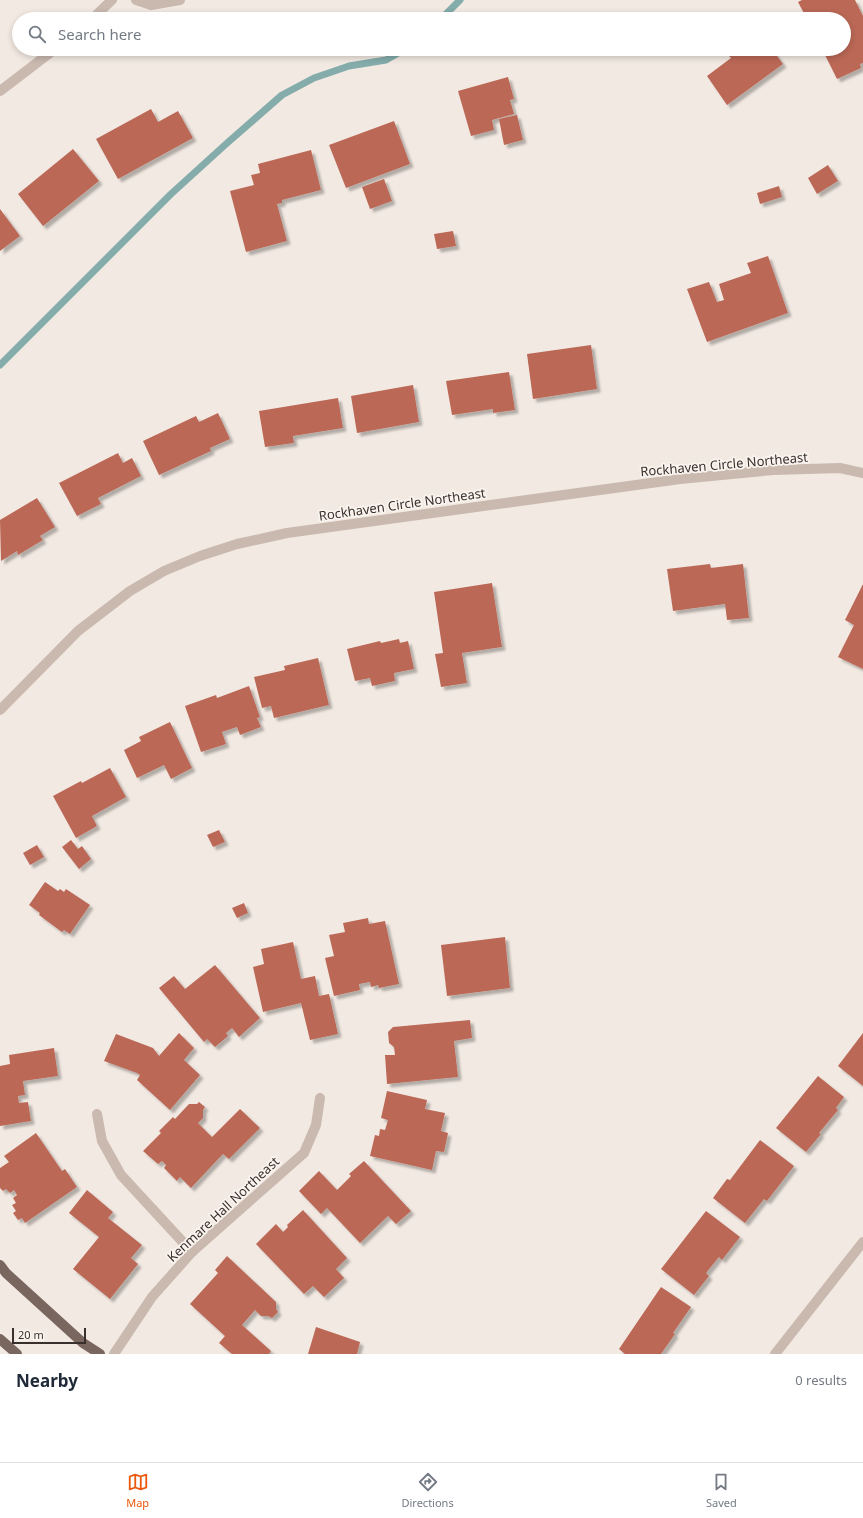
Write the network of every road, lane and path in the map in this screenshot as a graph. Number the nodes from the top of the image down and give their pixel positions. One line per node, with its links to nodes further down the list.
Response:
1 (112, 0): 4 (street)
2 (136, 0): 3 (street)
3 (180, 0)
4 (99, 12)
5 (46, 56): 6 (street)
6 (0, 91)
7 (863, 473): 8 (street, Rockhaven Circle Northeast)
8 (0, 710)
9 (320, 1098): 12 (street, Kenmare Hall Northeast)
10 (97, 1114): 12 (street)
11 (863, 1242): 18 (street)
12 (192, 1252): 17 (street, Kenmare Hall Northeast)
13 (0, 1265): 16 (main road)
14 (0, 1339): 15 (main road)
15 (17, 1354)
16 (100, 1354)
17 (114, 1354)
18 (775, 1354)

